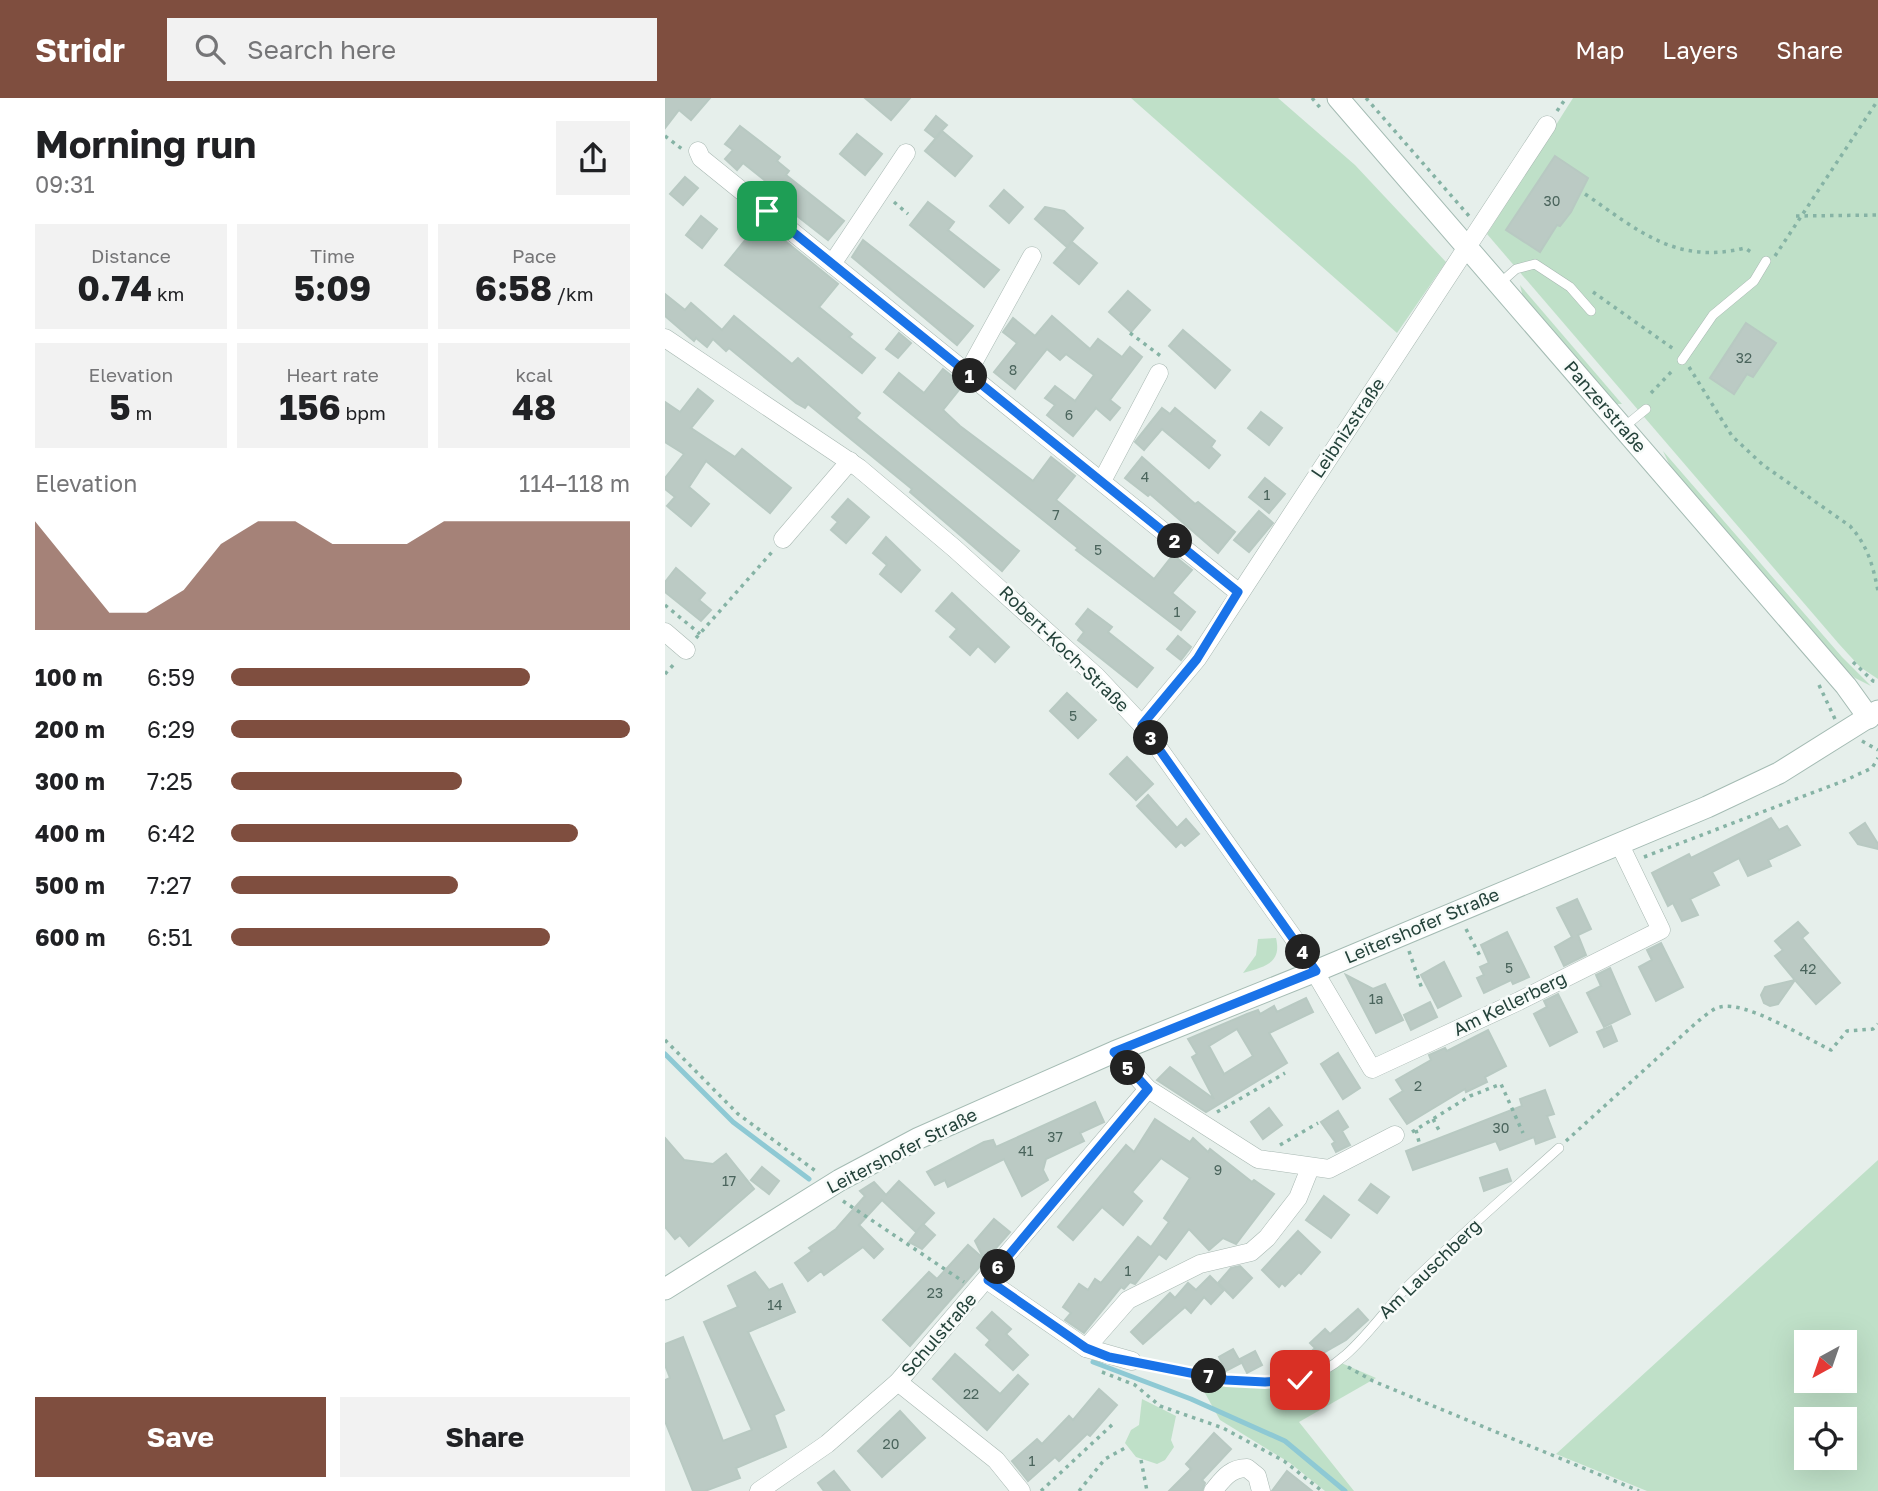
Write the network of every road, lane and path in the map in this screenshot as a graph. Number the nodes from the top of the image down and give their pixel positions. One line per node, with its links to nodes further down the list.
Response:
1 (1338, 98): 9 (street, Panzerstraße)
2 (1878, 100): 8 (path)
3 (1547, 125): 9 (street, Leibnizstraße)
4 (698, 151): 12 (street)
5 (906, 153): 12 (street)
6 (1585, 194): 11 (path)
7 (1878, 215): 8 (path)
8 (1799, 216): 11 (path)
9 (1468, 249): 13 (street, Panzerstraße); 28 (street, Leibnizstraße)
10 (1032, 256): 20 (street)
11 (1766, 261): 18 (lane)
12 (832, 264): 20 (street)
13 (1499, 284): 15 (lane); 23 (street, Panzerstraße)
14 (1587, 289): 18 (path)
15 (1591, 312)
16 (1130, 332): 19 (path)
17 (665, 338): 24 (street, Robert-Koch-Straße)
18 (1682, 359): 21 (path); 27 (path)
19 (1160, 365): 25 (street)
20 (967, 374): 25 (street)
21 (1651, 393)
22 (1646, 409): 23 (lane)
23 (1622, 428): 34 (street, Panzerstraße)
24 (850, 461): 26 (street); 35 (street, Robert-Koch-Straße)
25 (1102, 481): 28 (street)
26 (783, 539): 31 (path)
27 (1878, 591)
28 (1238, 592): 35 (street, Leibnizstraße)
29 (665, 606): 31 (path)
30 (665, 632): 32 (street)
31 (700, 634): 32 (path)
32 (686, 650): 33 (path)
33 (665, 674)
34 (1875, 719): 38 (street, Leitershofer Straße)
35 (1142, 725): 42 (street, Robert-Koch-Straße)
36 (1872, 768): 37 (path)
37 (1878, 769)
38 (1619, 843): 42 (street, Leitershofer Straße); 42 (street, Am Kellerberg)
39 (1465, 927): 41 (path)
40 (1408, 949): 43 (path)
41 (1481, 958)
42 (1316, 971): 46 (street, Leitershofer Straße)
43 (1422, 989)
44 (1878, 1024): 57 (path)
45 (665, 1040): 60 (path)
46 (1114, 1052): 48 (street); 60 (street, Leitershofer Straße)
47 (1285, 1073): 50 (path)
48 (1148, 1089): 50 (street); 62 (street, Schulstraße)
49 (1433, 1119): 52 (path); 53 (path); 54 (path)
50 (1200, 1122): 58 (street)
51 (1318, 1123): 58 (path)
52 (1416, 1130): 55 (path); 56 (path)
53 (1440, 1132)
54 (1523, 1133)
55 (1395, 1135): 59 (street)
56 (1419, 1142)
57 (1559, 1148): 65 (lane, Am Lauschberg)
58 (1258, 1159): 59 (street)
59 (1310, 1168): 63 (street)
60 (830, 1186): 61 (street, Leitershofer Straße); 62 (path)
61 (668, 1282)
62 (983, 1285): 63 (street, Am Lauschberg); 67 (street, Schulstraße)
63 (1086, 1348): 64 (street, Am Lauschberg)
64 (1132, 1361): 65 (lane, Am Lauschberg)
65 (1339, 1362): 79 (path)
66 (1092, 1368): 78 (path)
67 (898, 1382): 71 (street, Schulstraße); 72 (street)
68 (1114, 1423): 73 (path)
69 (1128, 1447): 74 (path)
70 (1141, 1461): 75 (path)
71 (759, 1491)
72 (1021, 1491)
73 (1041, 1491)
74 (1079, 1491)
75 (1147, 1491)
76 (1213, 1491): 77 (street)
77 (1261, 1491)
78 (1322, 1491)
79 (1639, 1491)

